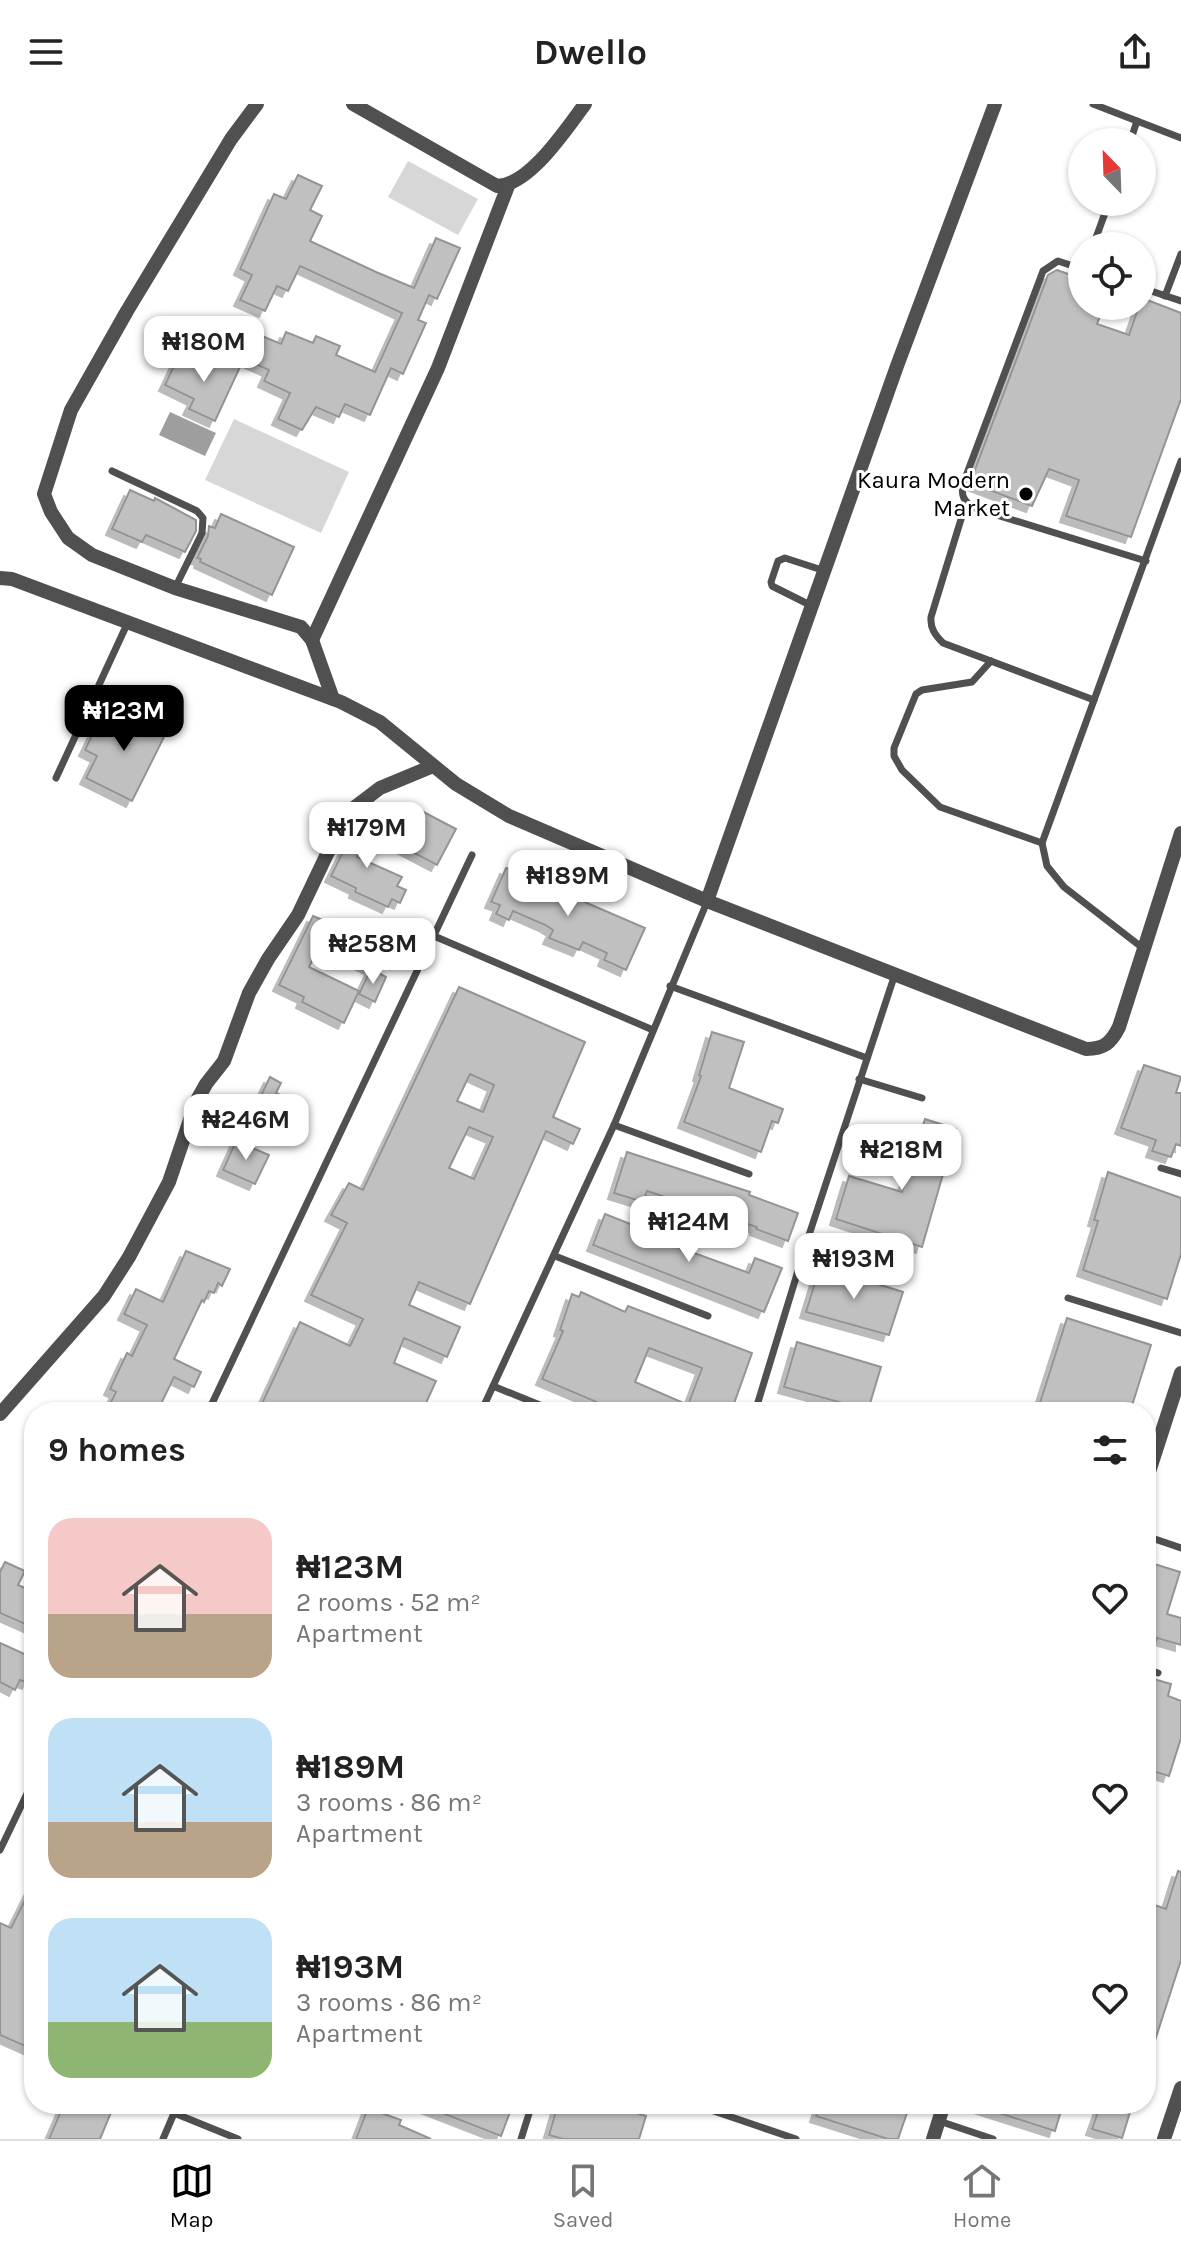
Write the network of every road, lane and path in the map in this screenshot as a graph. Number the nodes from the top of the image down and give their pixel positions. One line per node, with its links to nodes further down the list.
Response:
1 (257, 104): 21 (street)
2 (353, 104): 9 (street)
3 (585, 104): 9 (street)
4 (995, 104): 19 (street)
5 (1093, 104): 6 (lane)
6 (1137, 121): 7 (lane); 8 (lane)
7 (1135, 128)
8 (1181, 138)
9 (508, 186): 24 (street)
10 (1181, 254): 13 (lane)
11 (1068, 264): 17 (lane)
12 (1156, 293): 13 (lane)
13 (1165, 296): 14 (lane)
14 (1181, 301)
15 (1181, 461): 18 (lane)
16 (112, 471): 21 (lane)
17 (966, 503): 18 (lane); 25 (lane)
18 (1146, 561): 27 (lane)
19 (825, 571): 22 (street); 22 (lane)
20 (0, 578): 23 (street)
21 (175, 588): 24 (street)
22 (812, 606): 33 (street)
23 (128, 622): 26 (street); 29 (lane)
24 (312, 640): 26 (street)
25 (991, 661): 27 (lane); 31 (lane)
26 (333, 699): 28 (street)
27 (1094, 700): 31 (lane)
28 (433, 766): 33 (street); 59 (street)
29 (56, 778)
30 (1181, 833): 35 (street)
31 (1042, 843): 35 (lane)
32 (472, 855): 34 (lane)
33 (707, 901): 36 (street); 37 (lane)
34 (434, 936): 38 (lane); 55 (lane)
35 (1144, 949): 36 (street)
36 (895, 974): 39 (lane)
37 (670, 986): 38 (lane); 39 (lane)
38 (653, 1030): 42 (lane)
39 (867, 1058): 40 (lane)
40 (859, 1079): 41 (lane); 46 (lane)
41 (922, 1098)
42 (614, 1125): 44 (lane); 48 (lane)
43 (1161, 1168): 45 (lane)
44 (749, 1174)
45 (1181, 1174)
46 (808, 1238): 47 (lane); 58 (lane)
47 (872, 1255)
48 (555, 1256): 50 (lane); 53 (lane)
49 (1068, 1298): 51 (lane)
50 (708, 1316)
51 (1181, 1333)
52 (1181, 1373): 54 (street)
53 (493, 1386): 56 (lane); 57 (lane)
54 (1179, 1390): 60 (street)
55 (213, 1402)
56 (486, 1402)
57 (532, 1402)
58 (758, 1402)
59 (0, 1414)
60 (1156, 1453)
61 (1156, 1539): 62 (lane)
62 (1181, 1548)
63 (24, 1800): 64 (lane)
64 (0, 1850)
65 (1181, 2088): 79 (street)
66 (174, 2114): 73 (lane)
67 (176, 2114): 74 (lane)
68 (529, 2114): 75 (lane)
69 (720, 2114): 72 (lane)
70 (941, 2114): 71 (street)
71 (939, 2121): 77 (street); 78 (lane)
72 (780, 2136): 76 (lane)
73 (163, 2139)
74 (238, 2139)
75 (521, 2139)
76 (796, 2139)
77 (933, 2139)
78 (993, 2139)
79 (1164, 2139)

